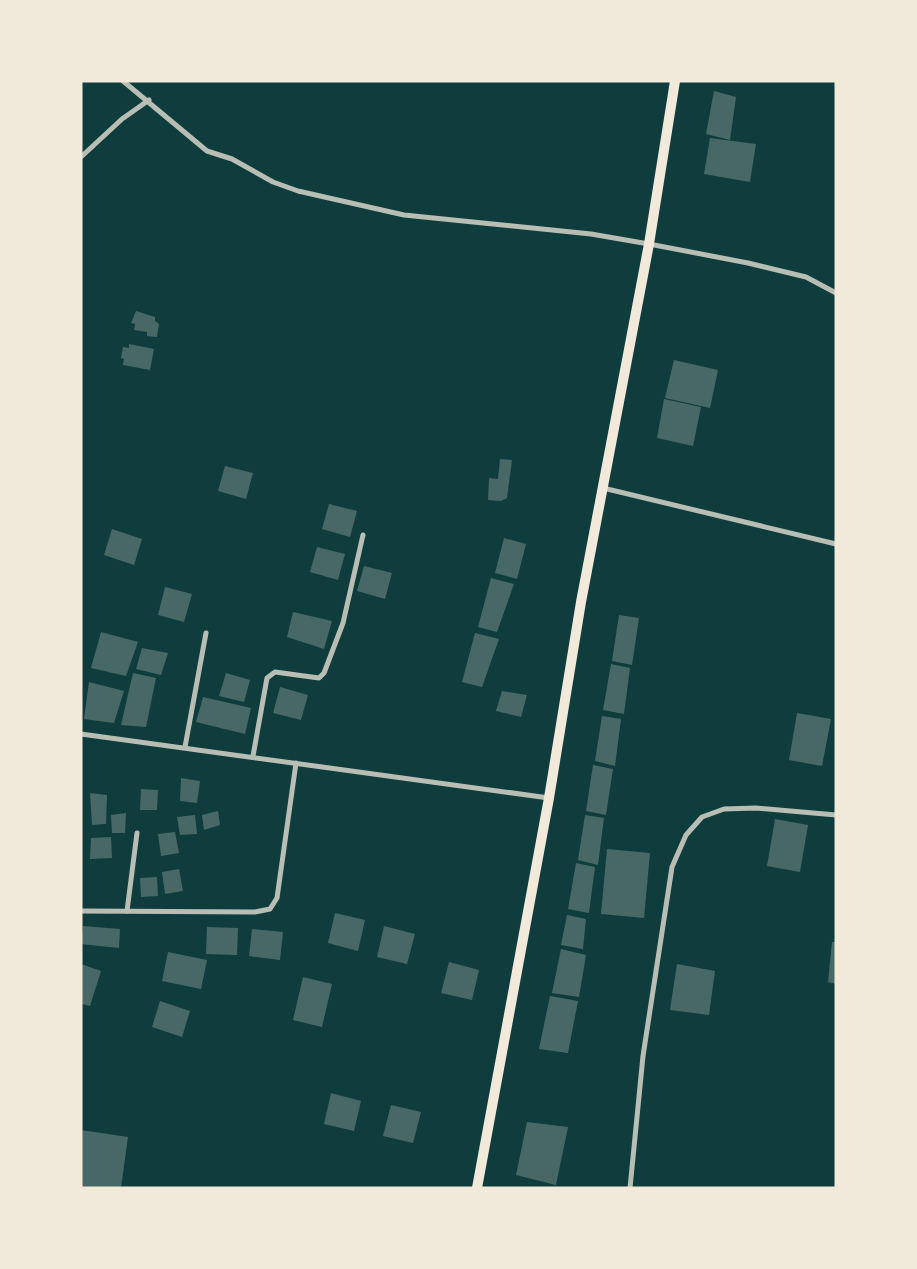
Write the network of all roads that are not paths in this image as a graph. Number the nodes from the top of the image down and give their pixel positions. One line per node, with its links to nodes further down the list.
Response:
1 (123, 81): 3 (street)
2 (675, 81): 5 (highway)
3 (149, 100): 4 (street); 5 (street)
4 (81, 157)
5 (649, 244): 6 (street); 7 (highway)
6 (836, 293)
7 (603, 487): 9 (street); 15 (highway)
8 (363, 535): 13 (street)
9 (836, 544)
10 (206, 633): 12 (street)
11 (81, 734): 12 (street)
12 (185, 748): 13 (street)
13 (253, 756): 14 (street)
14 (296, 763): 15 (street); 19 (street)
15 (549, 798): 20 (highway)
16 (836, 815): 21 (street)
17 (137, 833): 19 (street)
18 (81, 911): 19 (street)
19 (127, 911)
20 (477, 1188)
21 (630, 1188)

